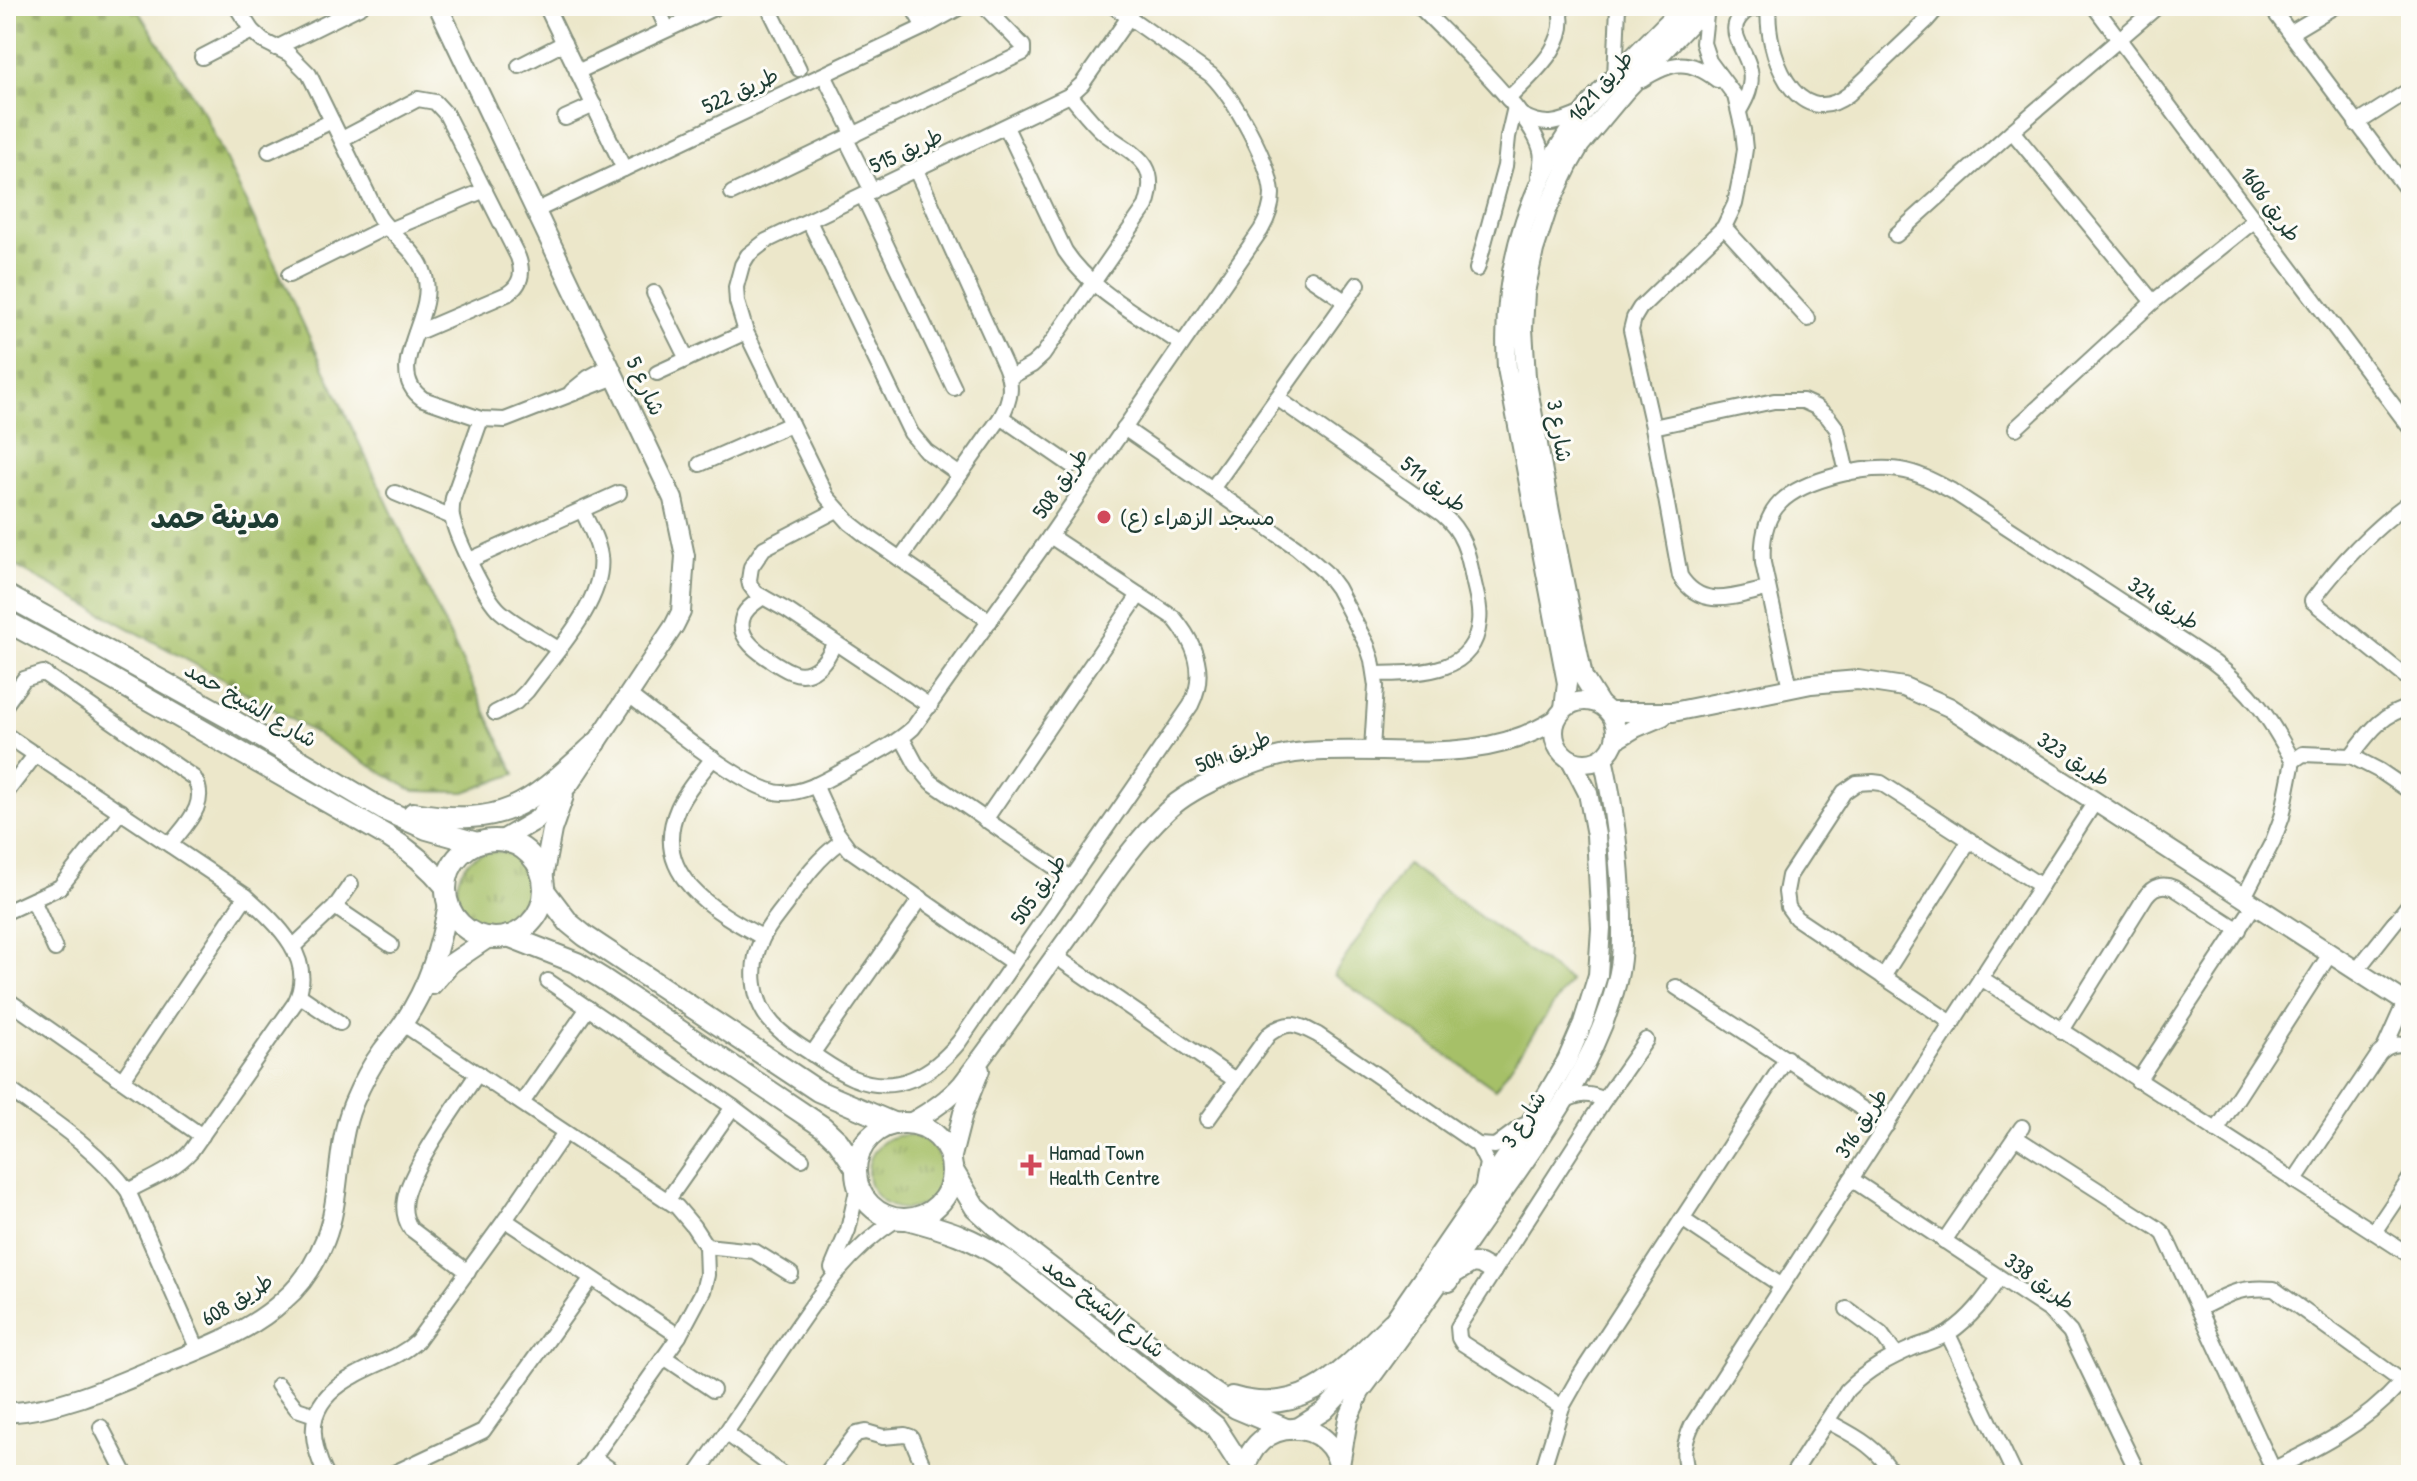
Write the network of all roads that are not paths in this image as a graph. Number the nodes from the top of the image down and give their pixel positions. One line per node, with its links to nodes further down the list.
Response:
1 (236, 6): 26 (street)
2 (361, 6): 30 (street)
3 (438, 6): 61 (street, شارع 5)
4 (546, 6): 29 (street)
5 (657, 6): 25 (street)
6 (718, 6): 25 (street)
7 (768, 6): 33 (street)
8 (912, 6): 24 (street)
9 (962, 6): 24 (street, طريق 522)
10 (984, 6): 49 (street)
11 (1113, 6): 23 (street, طريق 508)
12 (1419, 6): 41 (street, شارع 3)
13 (1559, 6): 41 (street)
14 (1618, 6): 36 (street)
15 (1684, 6): 36 (street, طريق 1621)
16 (1706, 6): 36 (street, طريق 1621); 39 (street)
17 (1939, 6): 22 (street)
18 (2094, 6): 28 (street, طريق 1606)
19 (2158, 6): 28 (street)
20 (2270, 6): 27 (street)
21 (2335, 6): 27 (street)
22 (1768, 7): 42 (street)
23 (1129, 17): 38 (street, طريق 515); 78 (street, طريق 508)
24 (924, 27): 35 (street, طريق 522)
25 (667, 29): 34 (street)
26 (252, 31): 30 (street); 31 (street)
27 (2290, 33): 46 (street)
28 (2120, 39): 48 (street); 62 (street, طريق 1606)
29 (564, 43): 32 (street); 34 (street)
30 (276, 48): 45 (street)
31 (202, 57)
32 (519, 66)
33 (799, 69)
34 (577, 72): 40 (street)
35 (824, 75): 49 (street); 54 (street, طريق 522)
36 (1620, 84): 39 (street); 43 (street, طريق 1621); 53 (street, طريق 1621)
37 (2411, 89): 46 (street)
38 (1070, 95): 47 (street, طريق 515); 70 (street)
39 (1735, 96): 42 (street)
40 (594, 105): 44 (street); 54 (street)
41 (1515, 108): 43 (street); 57 (street, شارع 3); 67 (street)
42 (1739, 111): 64 (street)
43 (1585, 112): 51 (street, طريق 1621)
44 (565, 118)
45 (332, 121): 50 (street); 52 (street)
46 (2356, 124): 60 (street)
47 (1006, 127): 55 (street, طريق 515); 70 (street)
48 (2012, 131): 66 (street); 74 (street)
49 (850, 137): 58 (street); 59 (street)
50 (342, 139): 56 (street); 65 (street)
51 (1558, 148): 57 (street, شارع 3)
52 (269, 151)
53 (1568, 166): 121 (street, شارع 3)
54 (624, 169): 61 (street, طريق 522)
55 (916, 170): 59 (street, طريق 515); 82 (street)
56 (485, 190): 65 (street); 77 (street)
57 (1536, 190): 124 (street, شارع 3)
58 (732, 193)
59 (867, 194): 63 (street, طريق 515); 83 (street)
60 (2411, 195)
61 (535, 211): 80 (street, شارع 5)
62 (2255, 220): 74 (street); 91 (street, طريق 1606)
63 (809, 221): 76 (street, طريق 515); 95 (street)
64 (1724, 227): 75 (street); 88 (street)
65 (388, 228): 68 (street); 77 (street)
66 (1896, 235)
67 (1477, 269)
68 (289, 275)
69 (1311, 278): 73 (street)
70 (1092, 283): 78 (street); 82 (street)
71 (1358, 284): 73 (street)
72 (654, 293): 79 (street)
73 (1345, 301): 84 (street)
74 (2153, 302): 90 (street)
75 (1808, 319)
76 (746, 332): 79 (street); 87 (street, طريق 515)
77 (416, 333): 86 (street)
78 (1181, 344): 89 (street, طريق 508)
79 (687, 359): 81 (street)
80 (613, 371): 86 (street); 117 (street, شارع 5)
81 (657, 373)
82 (1010, 377): 85 (street)
83 (954, 388)
84 (1277, 398): 96 (street); 114 (street, طريق 511)
85 (1001, 417): 93 (street); 95 (street)
86 (481, 419): 102 (street)
87 (791, 424): 92 (street); 101 (street, طريق 515)
88 (1653, 427): 94 (street); 106 (street)
89 (1124, 428): 96 (street); 103 (street, طريق 508)
90 (2016, 428)
91 (2411, 429)
92 (700, 464)
93 (1071, 465)
94 (1847, 473): 106 (street, طريق 324); 136 (street, طريق 324)
95 (960, 475): 104 (street)
96 (1212, 489): 114 (street)
97 (395, 493): 102 (street)
98 (619, 493): 100 (street)
99 (2411, 501): 115 (street)
100 (582, 510): 105 (street); 113 (street)
101 (837, 510): 104 (street, طريق 515); 109 (street)
102 (452, 517): 105 (street)
103 (1050, 536): 108 (street, طريق 505); 111 (street, طريق 508)
104 (900, 559): 111 (street, طريق 515)
105 (470, 560): 113 (street)
106 (1767, 589): 116 (street, طريق 324)
107 (6, 595): 142 (main road, شارع الشيخ حمد)
108 (1139, 595): 144 (street); 150 (street, طريق 505)
109 (763, 597): 112 (street); 112 (street)
110 (6, 621): 155 (main road)
111 (990, 621): 119 (street, طريق 508)
112 (834, 643): 119 (street)
113 (558, 649): 123 (street)
114 (1375, 674): 130 (street)
115 (2411, 681)
116 (1790, 688): 122 (street, طريق 323); 141 (street, طريق 323)
117 (629, 695): 128 (street, شارع 5); 134 (street, طريق 508)
118 (6, 704): 149 (street)
119 (930, 706): 126 (street, طريق 508)
120 (2411, 707): 133 (street)
121 (1605, 708): 122 (street, طريق 323); 124 (street); 127 (street)
122 (1673, 712): 127 (street, طريق 323)
123 (495, 713)
124 (1560, 714): 129 (street, طريق 504); 132 (street)
125 (6, 735): 131 (street)
126 (902, 738): 138 (street, طريق 508); 144 (street)
127 (1615, 740): 135 (street)
128 (596, 743): 137 (street, شارع 5); 142 (main road)
129 (1506, 744): 130 (street, طريق 504); 132 (street, طريق 504)
130 (1372, 749): 169 (street, طريق 504)
131 (36, 754): 140 (street); 143 (street)
132 (1565, 755): 135 (street); 200 (street, شارع 3)
133 (2351, 756): 136 (street); 139 (street)
134 (713, 758): 138 (street, طريق 508); 164 (street)
135 (1603, 758): 190 (street, شارع 3)
136 (2293, 761): 158 (street)
137 (570, 783): 145 (street, شارع 5); 152 (street, شارع 5)
138 (815, 785): 147 (street)
139 (2411, 792)
140 (6, 793)
141 (2095, 802): 153 (street, طريق 316); 158 (street, طريق 323)
142 (382, 809): 148 (main road, شارع الشيخ حمد)
143 (121, 811): 149 (street); 157 (street)
144 (985, 820): 150 (street)
145 (502, 840): 148 (main road); 152 (main road)
146 (1970, 840): 153 (street); 172 (street); 172 (street)
147 (842, 841): 156 (street); 164 (street, طريق 505)
148 (477, 843): 155 (main road)
149 (170, 845): 154 (street)
150 (1072, 879): 170 (street, طريق 505)
151 (351, 884): 160 (street)
152 (544, 884): 163 (main road); 202 (main road)
153 (2041, 886): 173 (street, طريق 316)
154 (246, 896): 166 (street); 192 (street)
155 (447, 896): 163 (main road); 180 (street, طريق 608)
156 (921, 898): 170 (street); 188 (street)
157 (33, 900): 161 (street); 167 (street)
158 (2249, 901): 162 (street); 168 (street, طريق 323)
159 (2411, 902): 171 (street)
160 (335, 907): 165 (street); 166 (street)
161 (6, 912)
162 (2239, 930): 183 (street); 194 (street)
163 (499, 937): 180 (street, طريق 608); 210 (main road)
164 (762, 937): 188 (street, طريق 505)
165 (391, 945)
166 (294, 946): 176 (street)
167 (55, 949)
168 (2330, 954): 171 (street, طريق 323); 204 (street)
169 (1055, 956): 186 (street, طريق 504); 193 (street)
170 (1013, 963): 188 (street, طريق 505)
171 (2356, 971): 178 (street, طريق 323)
172 (1883, 977): 182 (street)
173 (1981, 978): 182 (street, طريق 316); 183 (street)
174 (548, 981): 179 (street)
175 (1676, 987): 189 (street)
176 (299, 995): 181 (street); 206 (street)
177 (6, 999): 192 (street)
178 (2408, 1004): 187 (street)
179 (588, 1008): 198 (street); 199 (street)
180 (407, 1018): 191 (street); 236 (street, طريق 608)
181 (340, 1023)
182 (1952, 1023): 203 (street, طريق 316)
183 (2061, 1032): 194 (street)
184 (1646, 1040): 196 (street)
185 (2411, 1047): 187 (street)
186 (989, 1049): 202 (street, طريق 504); 209 (street, طريق 504)
187 (2384, 1049): 213 (street)
188 (812, 1054)
189 (1787, 1058): 203 (street); 218 (street)
190 (1582, 1068): 196 (street); 197 (street, شارع 3)
191 (478, 1073): 198 (street); 225 (street)
192 (123, 1079): 206 (street)
193 (1235, 1080): 201 (street); 207 (street)
194 (2138, 1081): 204 (street)
195 (6, 1087): 214 (street)
196 (1604, 1100): 197 (street); 224 (street)
197 (1563, 1101): 233 (street, شارع 3)
198 (522, 1103): 205 (street)
199 (733, 1107): 208 (street); 216 (street)
200 (1535, 1115): 207 (street); 215 (street, شارع 3)
201 (1208, 1119)
202 (903, 1124): 209 (main road); 210 (main road)
203 (1887, 1125): 212 (street, طريق 316)
204 (2216, 1131): 213 (street)
205 (564, 1134): 216 (street); 219 (street)
206 (202, 1136): 214 (street)
207 (1478, 1145): 215 (street)
208 (802, 1159)
209 (951, 1165): 217 (main road); 241 (main road, شارع الشيخ حمد)
210 (857, 1177): 217 (main road); 230 (street)
211 (2411, 1177): 220 (street)
212 (1851, 1179): 221 (street, طريق 338); 229 (street, طريق 316)
213 (2294, 1181): 220 (street)
214 (128, 1191): 236 (street)
215 (1482, 1192): 233 (street, شارع 3)
216 (667, 1201): 222 (street)
217 (902, 1219): 230 (street); 253 (main road, شارع الشيخ حمد)
218 (1682, 1219): 229 (street); 243 (street)
219 (505, 1220): 225 (street); 228 (street)
220 (2374, 1232): 223 (street)
221 (1944, 1241): 227 (street, طريق 338); 232 (street)
222 (706, 1246): 226 (street); 235 (street)
223 (2411, 1256)
224 (1492, 1271): 233 (street); 243 (street)
225 (468, 1272): 245 (street)
226 (791, 1274)
227 (1999, 1278): 234 (street); 268 (street, طريق 338)
228 (591, 1279): 235 (street); 257 (street)
229 (1782, 1286): 264 (street, طريق 316)
230 (818, 1297): 249 (street)
231 (1847, 1309): 237 (street)
232 (2199, 1309): 240 (street); 252 (street)
233 (1395, 1332): 241 (main road); 248 (street, شارع 3); 251 (street, شارع 3)
234 (1948, 1334): 237 (street); 267 (street)
235 (679, 1336): 238 (street)
236 (198, 1350): 244 (street, طريق 608)
237 (1896, 1355): 246 (street)
238 (664, 1357): 242 (street); 250 (street)
239 (278, 1385): 245 (street)
240 (2406, 1385): 252 (street)
241 (1208, 1389): 248 (main road, شارع الشيخ حمد)
242 (713, 1390)
243 (1562, 1407): 263 (street)
244 (6, 1413)
245 (315, 1415): 256 (street)
246 (1827, 1421): 265 (street); 266 (street)
247 (101, 1427): 255 (street)
248 (1292, 1428): 251 (main road, شارع الشيخ حمد); 253 (main road)
249 (726, 1433): 254 (street); 260 (street)
250 (593, 1457): 258 (street); 259 (street)
251 (1341, 1472)
252 (2267, 1472)
253 (1244, 1473)
254 (781, 1474)
255 (126, 1475)
256 (326, 1475)
257 (390, 1475)
258 (581, 1475)
259 (618, 1475)
260 (696, 1475)
261 (825, 1475): 262 (street)
262 (927, 1475)
263 (1541, 1475)
264 (1689, 1475)
265 (1792, 1475)
266 (1893, 1475)
267 (2015, 1475)
268 (2139, 1475)

